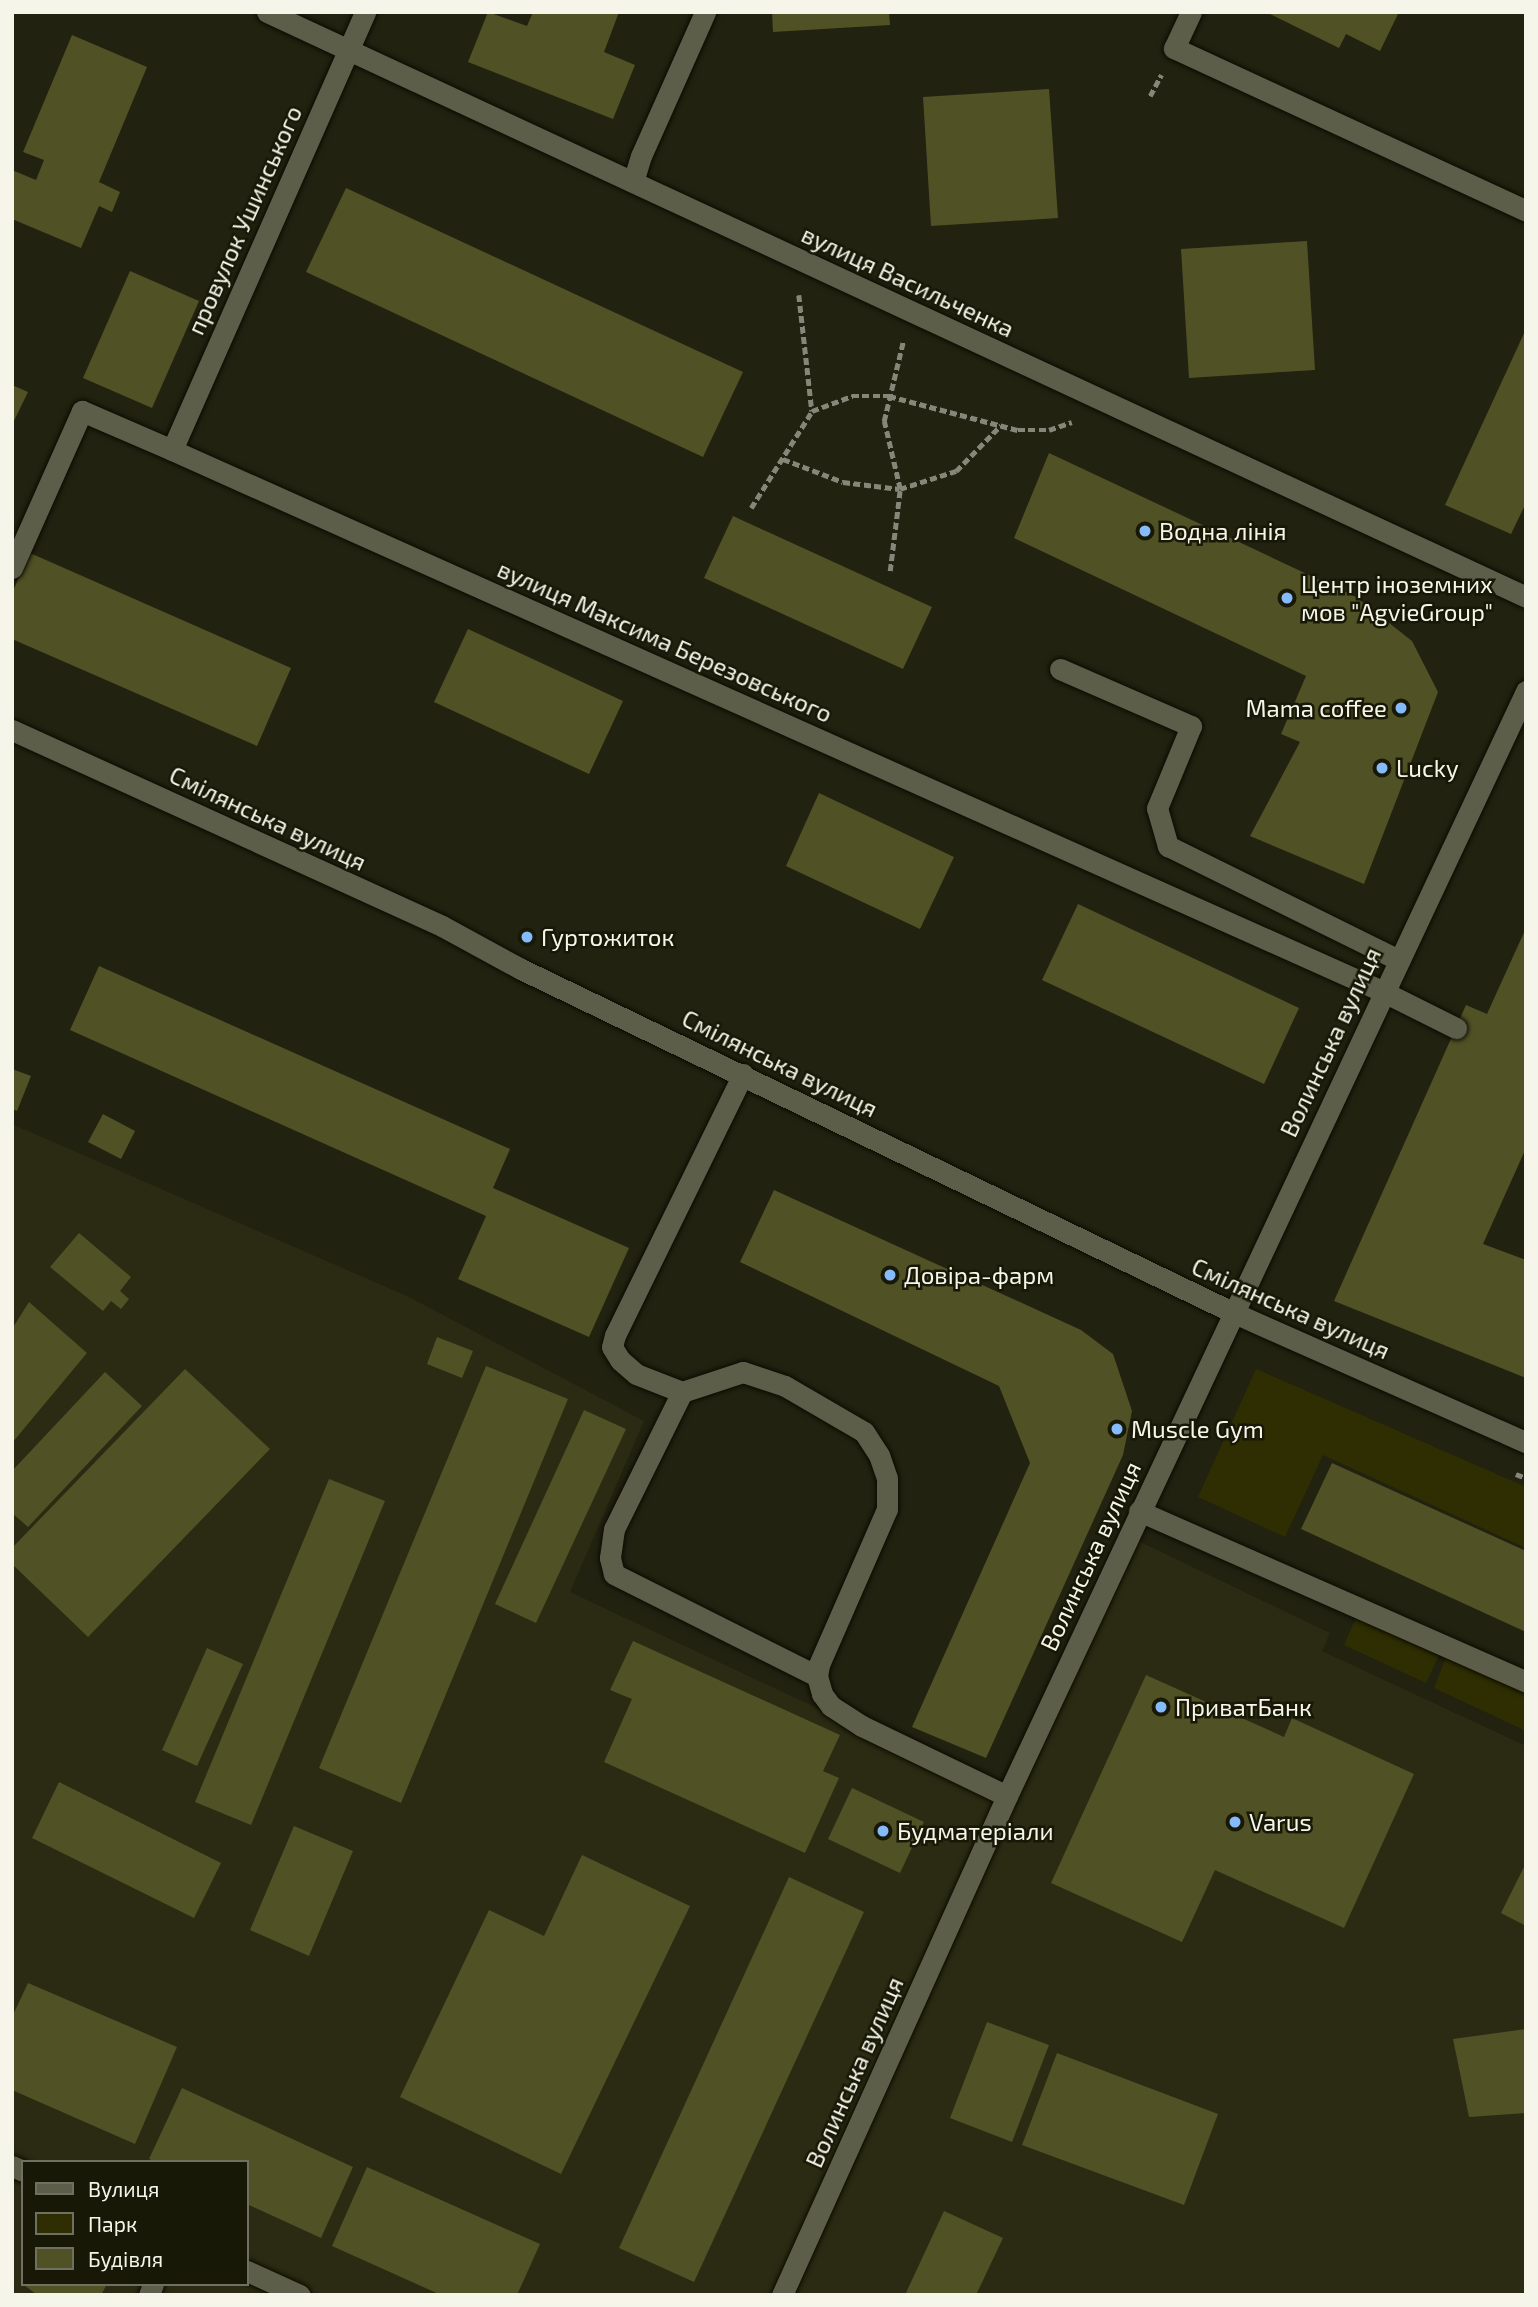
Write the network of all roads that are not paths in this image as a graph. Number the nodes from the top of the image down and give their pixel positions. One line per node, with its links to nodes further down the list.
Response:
1 (267, 12): 5 (street, вулиця Васильченка)
2 (365, 12): 5 (street, провулок Ушинського)
3 (705, 12): 6 (street)
4 (1191, 12): 7 (street)
5 (348, 50): 6 (street, вулиця Васильченка); 8 (street, провулок Ушинського)
6 (633, 182): 10 (street, вулиця Васильченка)
7 (1526, 211)
8 (172, 450): 9 (street, вулиця Максима Березовського); 15 (street, вулиця Максима Березовського)
9 (12, 568)
10 (1526, 597)
11 (1060, 669): 14 (street)
12 (1526, 691): 14 (street, Волинська вулиця)
13 (12, 730): 17 (street, Смілянська вулиця)
14 (1398, 959): 15 (street, Волинська вулиця)
15 (1382, 991): 16 (street, вулиця Максима Березовського); 18 (street, Волинська вулиця)
16 (1457, 1028)
17 (743, 1074): 18 (street, Смілянська вулиця); 19 (street)
18 (1232, 1312): 20 (street, Смілянська вулиця); 21 (street, Волинська вулиця)
19 (682, 1392): 22 (street); 22 (street)
20 (1526, 1442)
21 (1139, 1511): 23 (street); 24 (street, Волинська вулиця)
22 (817, 1676): 24 (street)
23 (1526, 1682)
24 (1007, 1796): 27 (street, Волинська вулиця)
25 (248, 2271): 26 (street)
26 (299, 2295)
27 (782, 2295)

